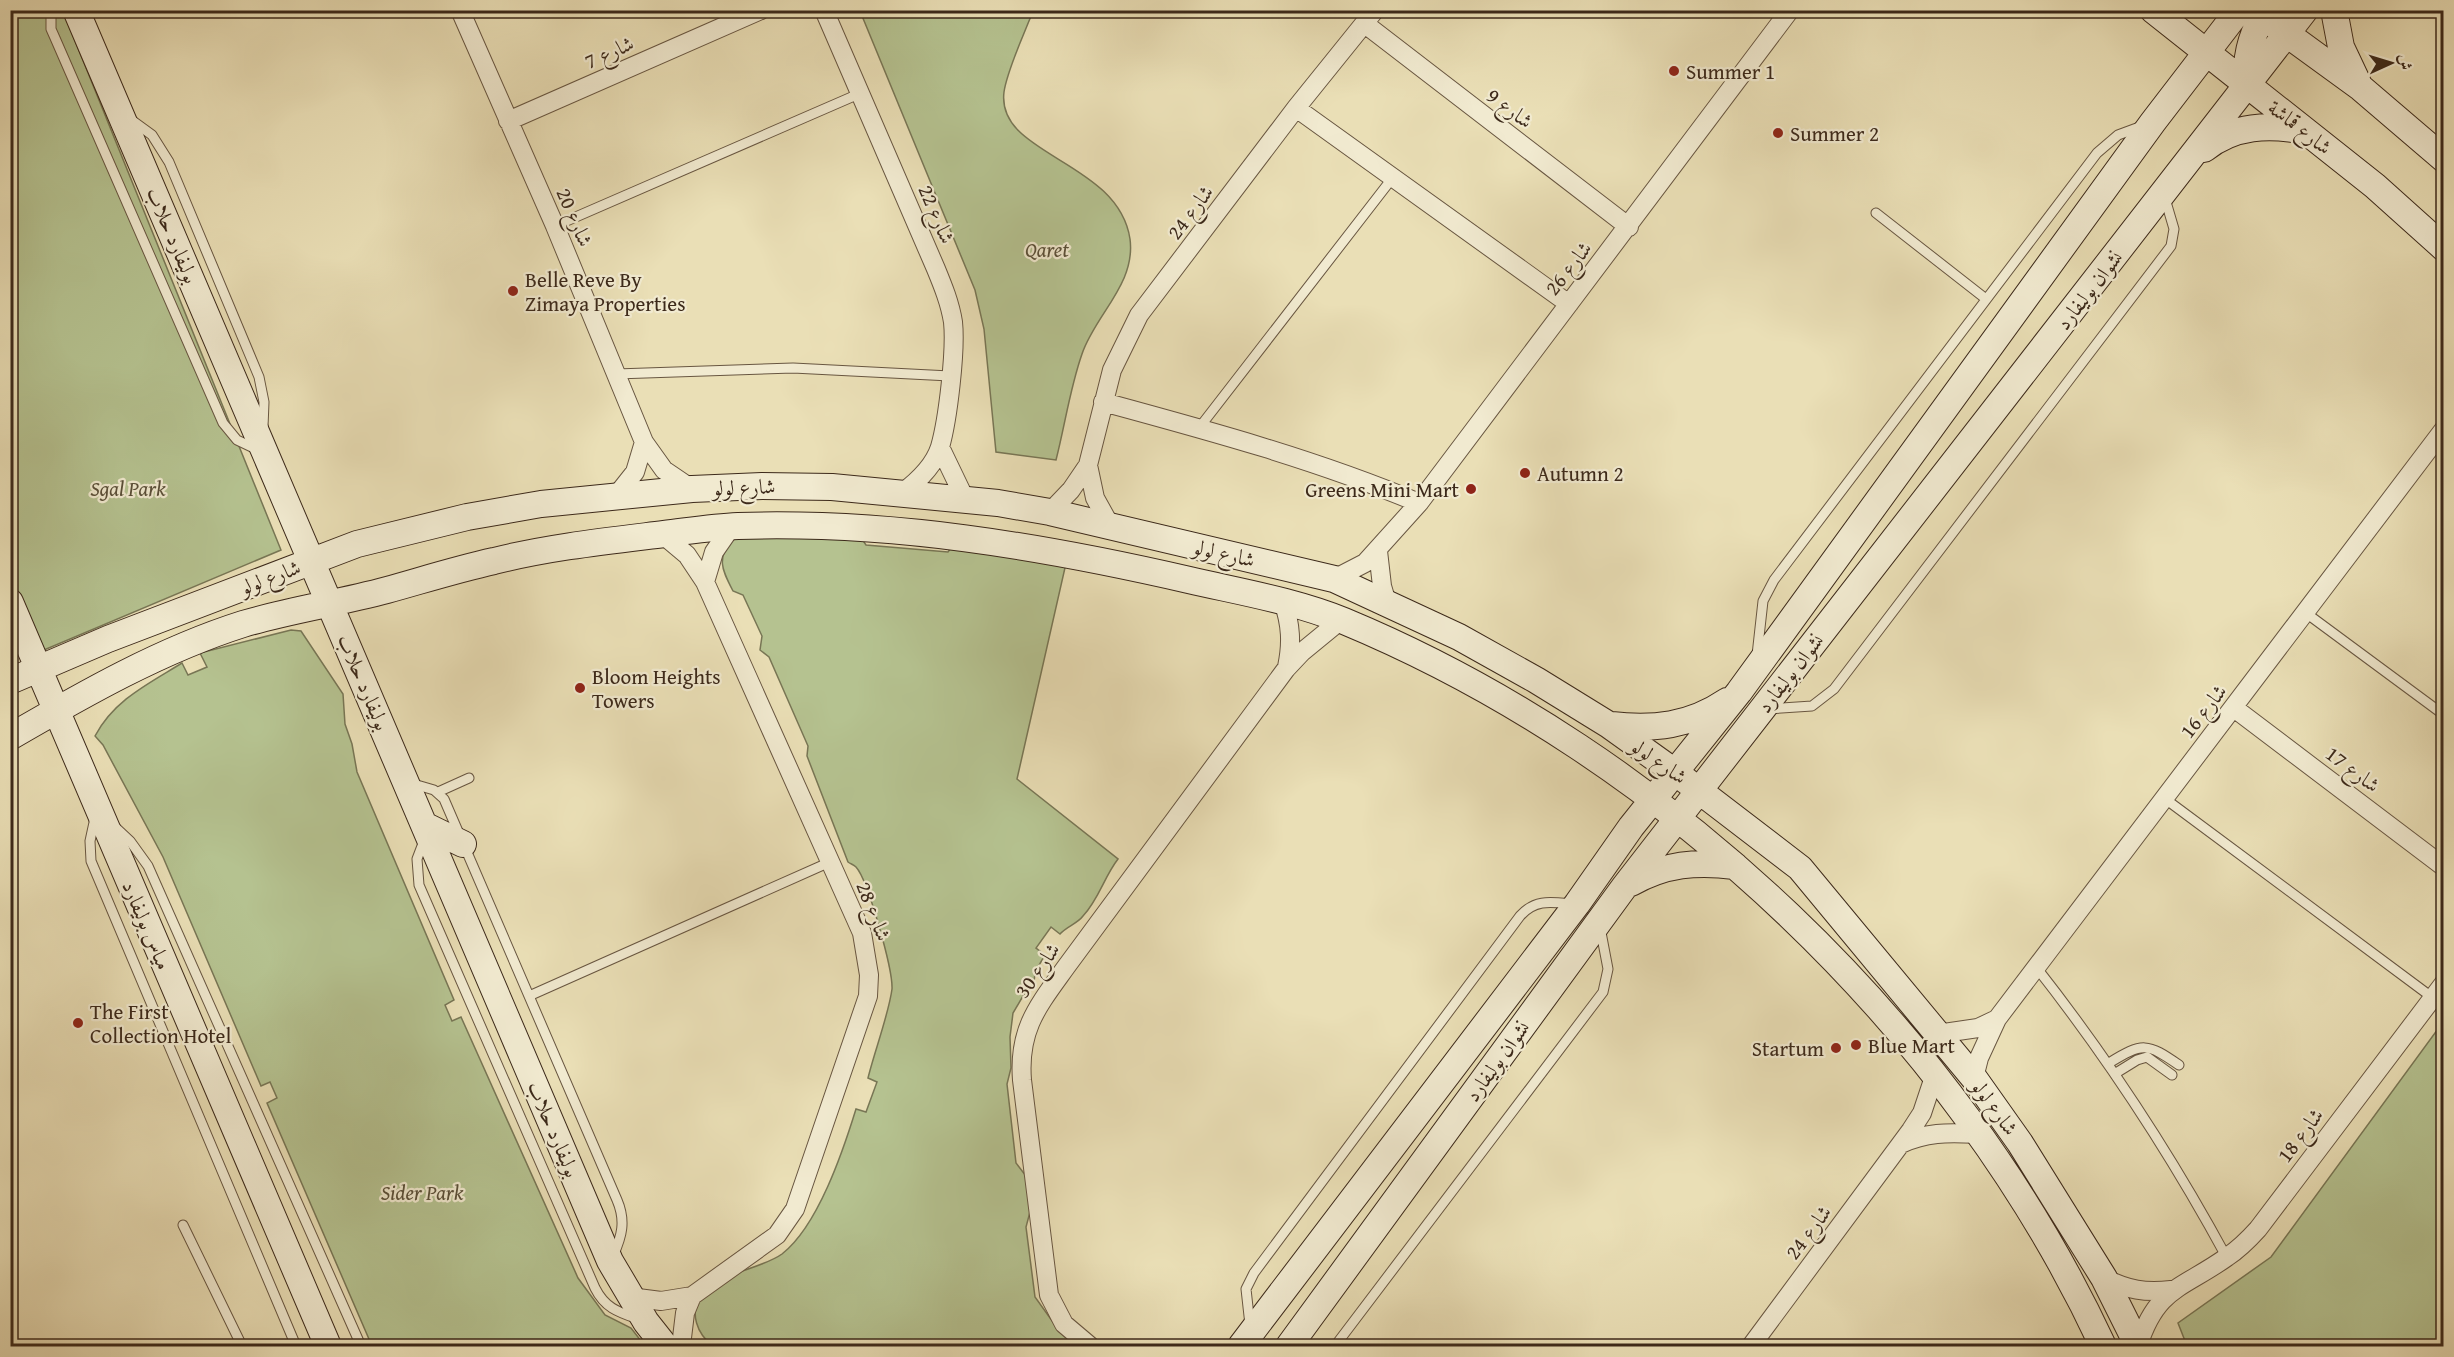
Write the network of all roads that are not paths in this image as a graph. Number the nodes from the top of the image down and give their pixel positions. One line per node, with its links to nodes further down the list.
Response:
1 (51, 10): 38 (lane)
2 (76, 10): 38 (street, بوليفارد حلاب)
3 (761, 10): 18 (street, شارع 7)
4 (824, 10): 16 (street, شارع 22)
5 (1790, 10): 27 (street, شارع 26)
6 (2153, 10): 13 (street, شارع قماشة)
7 (2305, 10): 12 (street, نشوان بوليفارد)
8 (2334, 10): 15 (street)
9 (463, 11): 18 (street, شارع 20)
10 (2256, 12): 12 (street); 13 (street, نشوان بوليفارد); 14 (street)
11 (1370, 17): 17 (street, شارع 24); 27 (street, شارع 9)
12 (2286, 34): 14 (street, نشوان بوليفارد); 15 (street)
13 (2205, 54): 14 (street, شارع قماشة); 19 (street, نشوان بوليفارد)
14 (2247, 87): 20 (street, شارع قماشة); 21 (street, نشوان بوليفارد)
15 (2361, 88): 22 (street)
16 (861, 93): 26 (lane); 32 (street, شارع 22)
17 (1296, 108): 23 (street); 33 (street, شارع 24)
18 (508, 121): 26 (street, شارع 20)
19 (2153, 122): 29 (lane); 61 (street, نشوان بوليفارد)
20 (2307, 132): 21 (street); 28 (street, شارع قماشة)
21 (2194, 156): 24 (street, نشوان بوليفارد)
22 (2444, 159)
23 (1394, 176): 30 (street); 34 (lane)
24 (2164, 195): 66 (street, نشوان بوليفارد); 66 (lane)
25 (1876, 213): 29 (lane)
26 (555, 226): 31 (street, شارع 20)
27 (1629, 227): 30 (street, شارع 26)
28 (2444, 248)
29 (1986, 299): 61 (lane)
30 (1569, 304): 44 (street, شارع 26)
31 (616, 374): 32 (lane); 36 (street, شارع 20)
32 (950, 376): 37 (street, شارع 22)
33 (1103, 402): 34 (street); 39 (street, شارع 24)
34 (1199, 428): 44 (street)
35 (2444, 429): 57 (street, شارع 16)
36 (644, 442): 40 (street, شارع 20); 42 (street)
37 (940, 447): 41 (street, شارع 22); 43 (street)
38 (264, 449): 50 (street, بوليفارد حلاب)
39 (1088, 465): 45 (street, شارع 24); 47 (street, شارع 24)
40 (692, 489): 41 (street, شارع لولو); 42 (street, شارع لولو)
41 (902, 493): 43 (street, شارع لولو)
42 (616, 496): 50 (street, شارع لولو)
43 (965, 500): 45 (street, شارع لولو)
44 (1419, 503): 49 (street, شارع 26)
45 (1050, 512): 47 (street, شارع لولو)
46 (732, 526): 48 (street, شارع لولو); 52 (street); 53 (street, شارع لولو)
47 (1112, 527): 51 (street, شارع لولو)
48 (662, 534): 52 (street, شارع 28); 55 (street, شارع لولو)
49 (1378, 551): 51 (street, شارع 26); 56 (street)
50 (312, 560): 55 (street, بوليفارد حلاب); 59 (street, شارع لولو)
51 (1334, 579): 56 (street, شارع لولو)
52 (705, 582): 81 (street, شارع 28)
53 (1283, 601): 58 (street, شارع لولو); 60 (street, شارع 30)
54 (10, 602): 59 (street, مياس بوليفارد)
55 (330, 603): 65 (street, شارع لولو); 72 (street, بوليفارد حلاب)
56 (1387, 603): 68 (street, شارع لولو)
57 (2306, 613): 64 (street, شارع 16); 67 (lane)
58 (1341, 620): 60 (street, شارع 30); 76 (street, شارع لولو)
59 (38, 668): 62 (street, شارع لولو); 65 (street, مياس بوليفارد)
60 (1286, 669): 116 (street, شارع 30)
61 (1756, 669): 63 (street, نشوان بوليفارد)
62 (10, 681)
63 (1739, 692): 68 (street); 70 (street, نشوان بوليفارد)
64 (2234, 708): 75 (street, شارع 16); 83 (street, شارع 17)
65 (56, 710): 69 (street, شارع لولو); 77 (street, مياس بوليفارد)
66 (1762, 710): 73 (street, نشوان بوليفارد)
67 (2444, 715)
68 (1609, 725): 70 (street, شارع لولو)
69 (10, 737)
70 (1676, 772): 73 (street, شارع لولو); 76 (street, نشوان بوليفارد)
71 (469, 778): 74 (lane)
72 (407, 782): 74 (lane); 79 (street, بوليفارد حلاب)
73 (1700, 790): 78 (street, نشوان بوليفارد); 91 (street, شارع لولو)
74 (438, 792): 80 (lane)
75 (2164, 798): 87 (street, شارع 16); 88 (lane)
76 (1653, 800): 78 (street, شارع لولو); 85 (street, نشوان بوليفارد)
77 (97, 810): 111 (lane); 112 (street, مياس بوليفارد); 113 (lane)
78 (1677, 819): 82 (street, شارع لولو); 84 (street, نشوان بوليفارد)
79 (426, 830): 80 (street); 102 (street, بوليفارد حلاب); 107 (lane)
80 (463, 844): 89 (lane)
81 (830, 862): 89 (lane); 105 (street, شارع 28)
82 (1735, 866): 84 (street); 95 (street, شارع لولو)
83 (2444, 867)
84 (1625, 886): 86 (street, نشوان بوليفارد)
85 (1577, 904): 108 (street, نشوان بوليفارد); 108 (lane)
86 (1599, 922): 117 (street, نشوان بوليفارد); 118 (lane)
87 (2036, 967): 90 (street, شارع 16); 92 (lane)
88 (2438, 991): 101 (street, شارع 18)
89 (529, 996): 102 (lane)
90 (1997, 1020): 91 (street); 97 (street, شارع 16)
91 (1937, 1034): 97 (street, شارع لولو)
92 (2109, 1063): 93 (lane); 94 (lane)
93 (2179, 1065)
94 (2116, 1073): 96 (lane); 101 (lane)
95 (1935, 1074): 98 (street, شارع لولو); 99 (street, شارع 24)
96 (2172, 1075)
97 (1974, 1078): 103 (street, شارع لولو)
98 (1980, 1134): 99 (street); 120 (street, شارع لولو)
99 (1901, 1144): 119 (street, شارع 24)
100 (183, 1225): 110 (lane)
101 (2227, 1258): 104 (street, شارع 18)
102 (610, 1261): 106 (street, بوليفارد حلاب)
103 (2104, 1278): 104 (street, شارع 18); 109 (street, شارع لولو)
104 (2171, 1290): 109 (street, شارع 18)
105 (692, 1296): 106 (street, شارع 28); 115 (street)
106 (630, 1297): 107 (street, بوليفارد حلاب)
107 (646, 1322): 114 (street, بوليفارد حلاب)
108 (1246, 1340)
109 (2138, 1346)
110 (242, 1347)
111 (296, 1347)
112 (328, 1347)
113 (361, 1347)
114 (665, 1347)
115 (681, 1347)
116 (1090, 1347)
117 (1289, 1347)
118 (1335, 1347)
119 (1751, 1347)
120 (2103, 1347)

